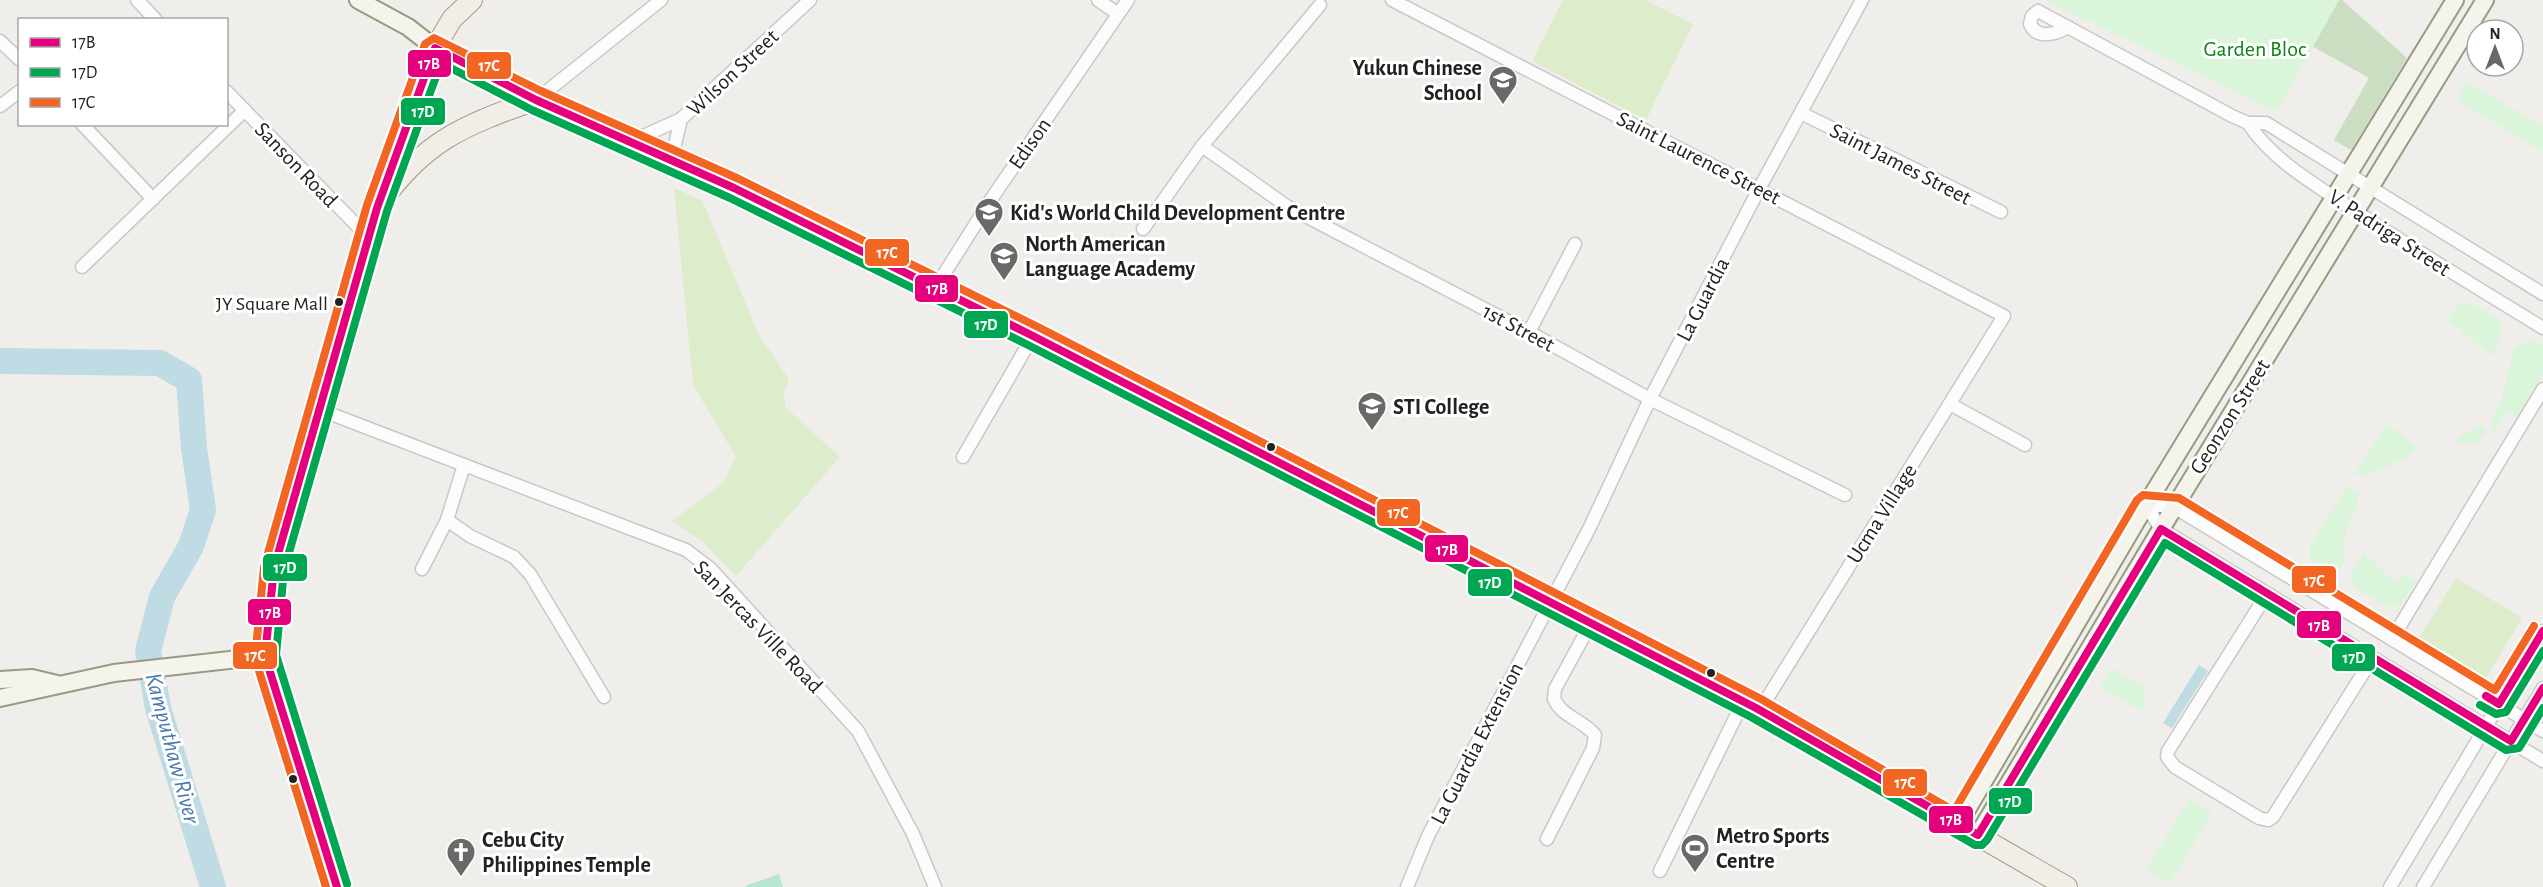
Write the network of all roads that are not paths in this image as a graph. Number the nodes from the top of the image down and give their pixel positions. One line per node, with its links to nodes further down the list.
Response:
1 (137, 0): 14 (street)
2 (358, 0): 17 (street)
3 (472, 0): 17 (main road)
4 (661, 0): 21 (street)
5 (810, 0): 25 (street, Wilson Street)
6 (1098, 0): 13 (street)
7 (1128, 0): 13 (street, Edison)
8 (1392, 0): 32 (street, Saint Laurence Street)
9 (1862, 0): 24 (street, La Guardia)
10 (2455, 0): 31 (street, Geonzon Street)
11 (2485, 0): 33 (street, Geonzon Street)
12 (1320, 6): 29 (street)
13 (1118, 14): 43 (street, Edison)
14 (154, 18)
15 (2068, 27): 26 (street, V. Padriga Street)
16 (0, 41): 18 (street)
17 (435, 48): 21 (main road); 36 (street)
18 (18, 58)
19 (18, 92): 22 (street)
20 (228, 93): 23 (street, Sanson Road)
21 (536, 100): 28 (main road); 36 (main road)
22 (0, 106)
23 (245, 110): 35 (street); 40 (street, Sanson Road)
24 (1801, 113): 32 (street, La Guardia); 37 (street, Saint James Street)
25 (681, 119): 28 (street, Wilson Street); 30 (street, Wilson Street)
26 (2248, 123): 31 (street, V. Padriga Street); 34 (street, V. Padriga Street)
27 (84, 126): 35 (street)
28 (630, 142): 30 (main road)
29 (1202, 146): 39 (street); 47 (street, 1st Street)
30 (671, 161): 43 (main road)
31 (2347, 176): 33 (street, V. Padriga Street); 34 (street, Geonzon Street)
32 (1759, 189): 45 (street, Saint Laurence Street); 50 (street, La Guardia)
33 (2369, 189): 38 (street, Geonzon Street); 44 (street, V. Padriga Street)
34 (2335, 197): 38 (street, V. Padriga Street); 57 (street, Geonzon Street)
35 (153, 199): 42 (street)
36 (377, 208): 40 (street)
37 (2001, 212)
38 (2357, 212): 46 (street, V. Padriga Street); 58 (street, Geonzon Street)
39 (1143, 229)
40 (369, 238): 52 (street)
41 (1575, 244): 47 (street)
42 (82, 267)
43 (935, 288): 48 (main road)
44 (2543, 294)
45 (2004, 316): 51 (street, Ucma Village)
46 (2543, 328)
47 (1529, 332): 50 (street, 1st Street)
48 (1033, 336): 54 (street); 63 (main road)
49 (2543, 389): 66 (street)
50 (1650, 399): 56 (street, 1st Street); 63 (street, La Guardia)
51 (1950, 404): 53 (street); 75 (street, Ucma Village)
52 (318, 410): 55 (street, San Jercas Ville Road); 67 (street)
53 (2025, 445)
54 (963, 457)
55 (464, 465): 59 (street); 86 (street, San Jercas Ville Road)
56 (1845, 495)
57 (2146, 505): 58 (street); 60 (street); 81 (street, Geonzon Street)
58 (2174, 507): 60 (street, Geonzon Street); 66 (street)
59 (447, 520): 61 (street); 72 (street)
60 (2160, 529): 62 (street); 82 (street, Geonzon Street)
61 (422, 569)
62 (2267, 594): 68 (street); 68 (street)
63 (1551, 602): 64 (main road); 87 (street, La Guardia Extension)
64 (1591, 622): 75 (main road); 83 (street)
65 (2543, 630): 74 (street)
66 (2392, 639): 74 (street)
67 (265, 656): 70 (street); 85 (street)
68 (2372, 659): 77 (street)
69 (0, 680): 70 (street)
70 (58, 684): 73 (street)
71 (2543, 688): 76 (street)
72 (604, 697)
73 (0, 698)
74 (2499, 704): 76 (street); 77 (street)
75 (1751, 706): 81 (main road); 84 (street, Ucma Village)
76 (2524, 719): 78 (street); 79 (street)
77 (2486, 726): 79 (street); 89 (street)
78 (2543, 731)
79 (2511, 741): 80 (street); 90 (street)
80 (2543, 761)
81 (1959, 825): 82 (main road)
82 (1978, 835): 88 (main road)
83 (1547, 839)
84 (1660, 871)
85 (337, 887)
86 (935, 887)
87 (1407, 887)
88 (2067, 887)
89 (2390, 887)
90 (2423, 887)

